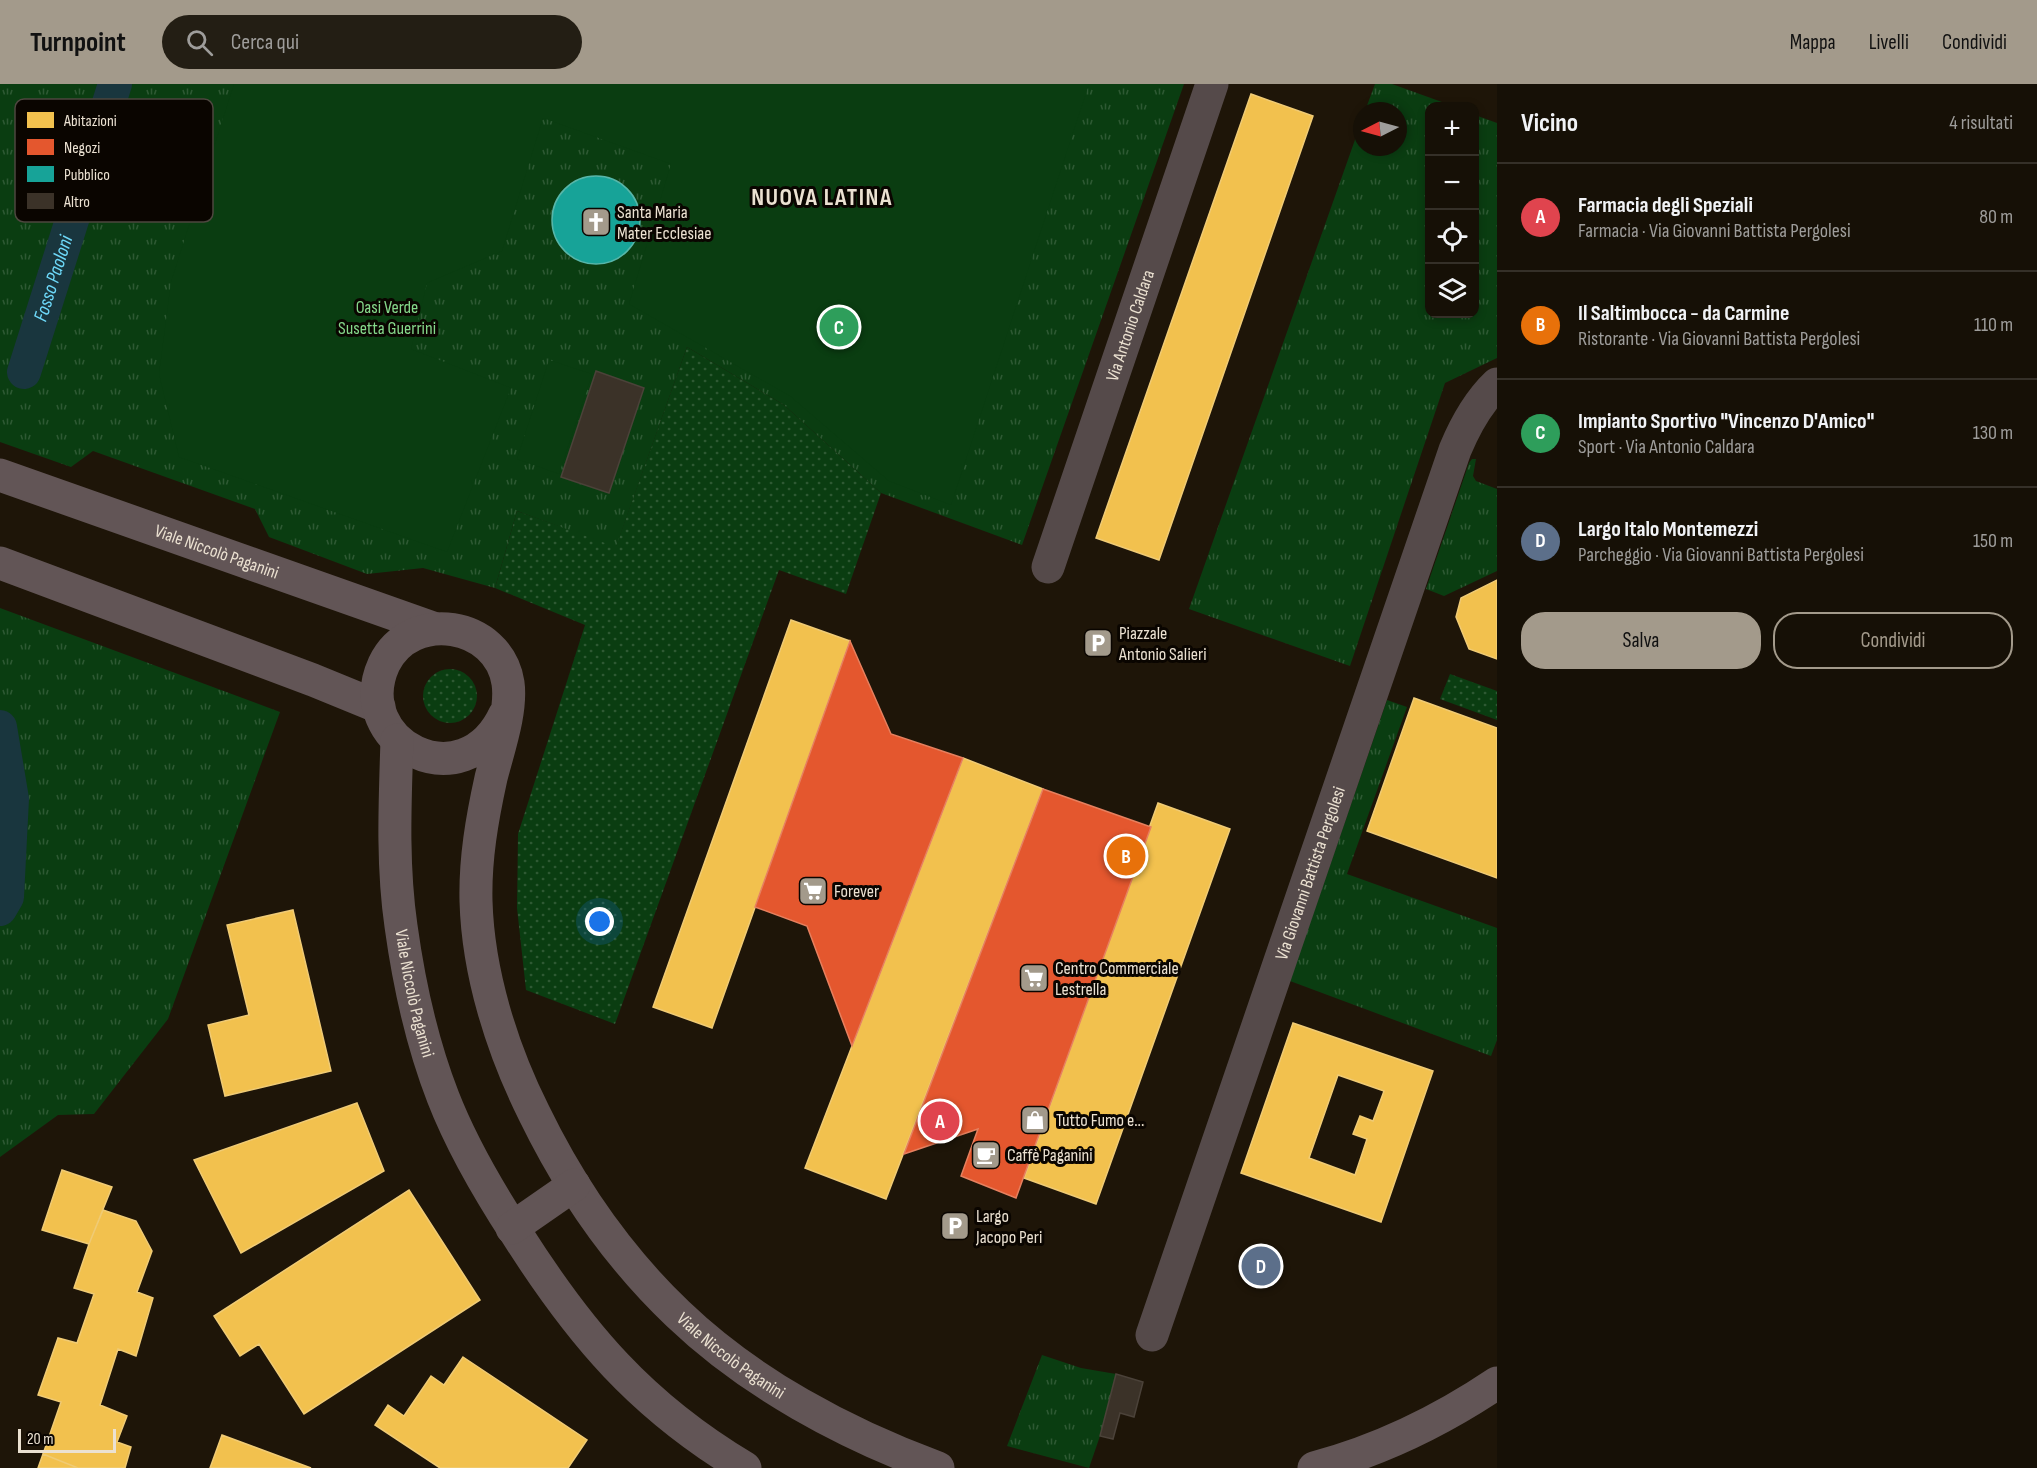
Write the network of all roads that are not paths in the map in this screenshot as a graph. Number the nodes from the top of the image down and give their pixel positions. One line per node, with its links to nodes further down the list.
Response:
1 (1212, 84): 6 (street, Via Antonio Caldara)
2 (1497, 384): 3 (street, Via Giovanni Battista Pergolesi)
3 (1485, 410): 13 (street, Via Giovanni Battista Pergolesi)
4 (0, 475): 7 (street, Viale Niccolò Paganini)
5 (0, 563): 8 (street)
6 (1048, 567)
7 (433, 628): 8 (street); 9 (street, Viale Niccolò Paganini)
8 (379, 707): 10 (street)
9 (506, 714): 10 (street); 11 (street, Viale Niccolò Paganini)
10 (397, 740): 12 (street, Viale Niccolò Paganini)
11 (574, 1185): 12 (street); 16 (street, Viale Niccolò Paganini)
12 (512, 1228): 15 (street, Viale Niccolò Paganini)
13 (1152, 1335)
14 (1497, 1383): 17 (street)
15 (745, 1468)
16 (938, 1468)
17 (1314, 1468)

